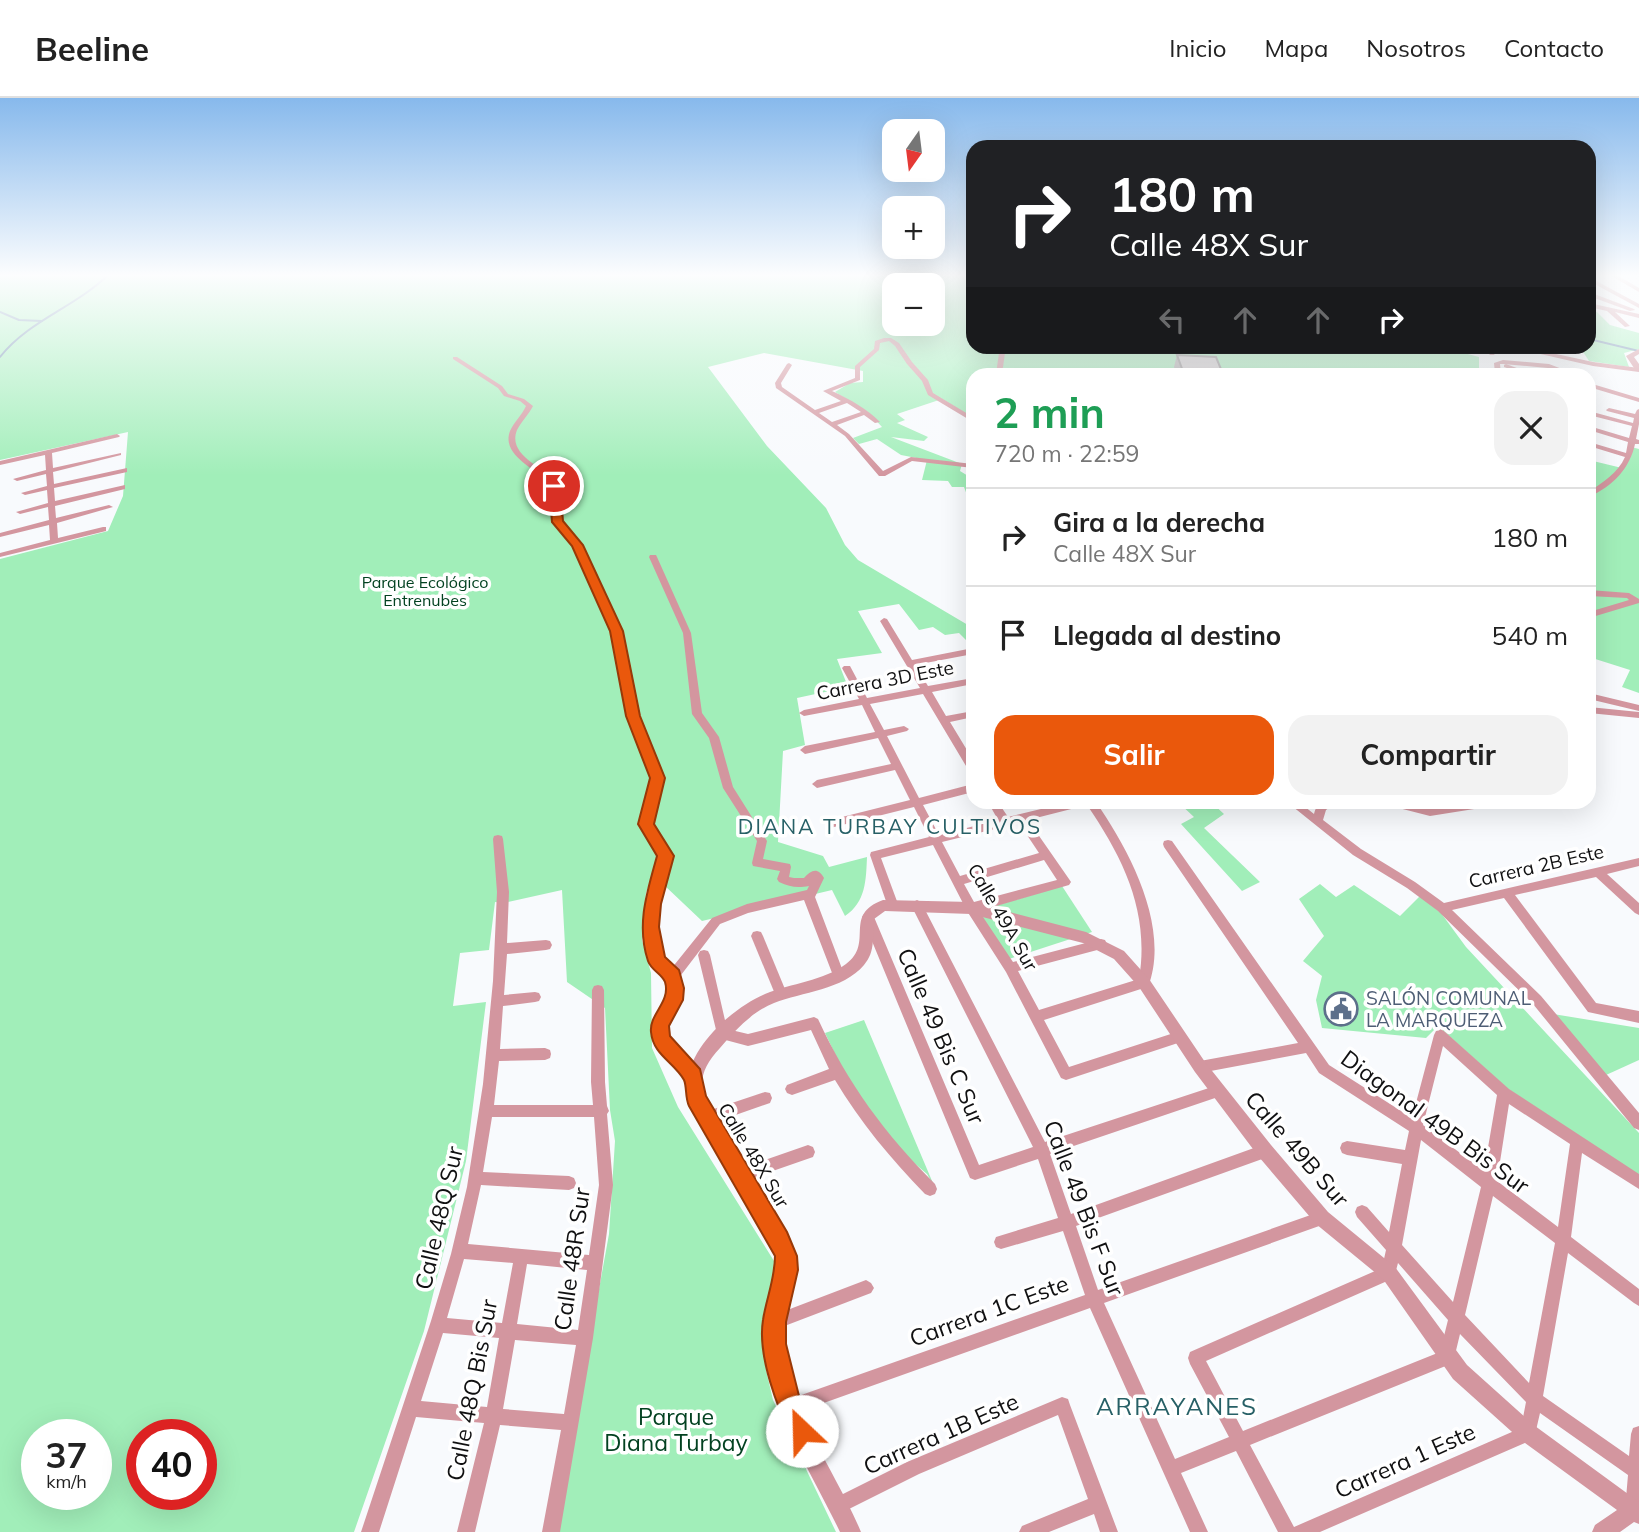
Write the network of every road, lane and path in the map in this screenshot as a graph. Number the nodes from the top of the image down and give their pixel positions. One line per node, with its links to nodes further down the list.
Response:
1 (884, 341): 16 (street)
2 (893, 341): 21 (street)
3 (1546, 354): 7 (street)
4 (1636, 354): 13 (street)
5 (455, 358): 107 (street)
6 (1500, 362): 9 (street); 10 (street); 11 (street)
7 (1593, 364): 12 (street); 13 (street)
8 (789, 365): 18 (street)
9 (1498, 368)
10 (1514, 368)
11 (1555, 368)
12 (1592, 368)
13 (1639, 369)
14 (1596, 386): 15 (street)
15 (1639, 400)
16 (847, 401): 18 (street); 19 (street)
17 (1609, 410): 20 (street)
18 (817, 411): 24 (street)
19 (867, 412): 23 (street); 24 (street)
20 (1638, 414): 25 (street)
21 (966, 416)
22 (1596, 416): 25 (street)
23 (877, 422)
24 (832, 424): 34 (street)
25 (1634, 425): 28 (street)
26 (1596, 430): 28 (street)
27 (117, 436): 30 (street)
28 (1636, 442): 32 (street)
29 (1596, 446): 32 (street)
30 (48, 453): 33 (street); 36 (street)
31 (119, 454): 36 (street)
32 (1630, 456): 40 (street)
33 (0, 463)
34 (966, 465)
35 (124, 470): 38 (street)
36 (49, 471): 37 (street); 38 (street)
37 (17, 479)
38 (50, 487): 41 (street); 42 (street)
39 (121, 487): 42 (street)
40 (1596, 490)
41 (25, 493)
42 (51, 505): 44 (street); 45 (street)
43 (109, 508): 45 (street)
44 (20, 512)
45 (52, 522): 47 (street); 48 (street)
46 (103, 529): 48 (street)
47 (0, 535)
48 (54, 541): 49 (street)
49 (0, 555)
50 (653, 557): 93 (street)
51 (1596, 594): 52 (street)
52 (1596, 613)
53 (884, 621): 55 (street)
54 (966, 653): 55 (street)
55 (910, 663): 58 (street)
56 (847, 668): 60 (street, Calle 49A Sur)
57 (966, 682): 58 (street, Carrera 3D Este)
58 (926, 690): 60 (street, Carrera 3D Este); 65 (street)
59 (1596, 697): 62 (street)
60 (864, 701): 63 (street, Carrera 3D Este); 67 (street, Calle 49A Sur)
61 (1596, 710): 62 (street)
62 (1636, 712)
63 (804, 713)
64 (966, 715): 65 (street)
65 (944, 720): 69 (street)
66 (904, 729): 67 (street)
67 (881, 733): 68 (street); 70 (street, Calle 49A Sur)
68 (805, 750)
69 (966, 756)
70 (898, 766): 71 (street); 73 (street, Calle 49A Sur)
71 (817, 783)
72 (966, 790): 73 (street)
73 (917, 802): 84 (street); 86 (street, Calle 49A Sur)
74 (997, 809): 82 (street)
75 (1056, 809): 81 (street)
76 (1095, 809): 108 (street)
77 (1302, 809): 83 (street)
78 (1321, 809): 83 (street)
79 (1419, 809): 80 (street)
80 (1449, 809)
81 (1021, 818): 82 (street); 88 (street)
82 (1005, 821): 86 (street)
83 (1318, 821): 97 (street)
84 (830, 824)
85 (498, 839): 103 (street, Calle 48Q Sur)
86 (936, 839): 91 (street, Calle 49A Sur); 94 (street)
87 (1168, 844): 117 (street, Diagonal 49B Bis Sur)
88 (1048, 855): 91 (street); 96 (street)
89 (1639, 862): 90 (street, Carrera 2B Este)
90 (1598, 872): 92 (street, Carrera 2B Este); 98 (street)
91 (958, 881): 96 (street, Calle 49A Sur)
92 (1507, 893): 97 (street, Carrera 2B Este); 114 (street)
93 (810, 894): 106 (street); 107 (street)
94 (892, 905): 95 (street); 99 (street)
95 (917, 905): 96 (street); 134 (street, Calle 49 Bis F Sur)
96 (971, 908): 101 (street); 105 (street, Calle 49A Sur)
97 (1442, 908): 130 (street)
98 (1639, 910)
99 (868, 916): 106 (street); 134 (street, Calle 49 Bis C Sur)
100 (757, 936): 110 (street)
101 (1101, 944): 105 (street); 108 (street, Calle 49B Sur)
102 (546, 945): 103 (street)
103 (501, 949): 112 (street, Calle 48Q Sur)
104 (704, 955): 115 (street)
105 (1010, 968): 113 (street, Calle 49A Sur)
106 (838, 974): 110 (street)
107 (673, 976): 122 (street)
108 (1144, 983): 113 (street); 116 (street, Calle 49B Sur)
109 (598, 990): 128 (street, Calle 48R Sur)
110 (781, 994): 115 (street)
111 (535, 997): 112 (street)
112 (498, 1001): 119 (street, Calle 48Q Sur)
113 (1035, 1017): 116 (street, Calle 49A Sur)
114 (1639, 1017)
115 (722, 1034): 121 (street); 122 (street)
116 (1180, 1037): 120 (street, Calle 49B Sur)
117 (1307, 1047): 120 (street); 131 (street, Diagonal 49B Bis Sur)
118 (545, 1054): 119 (street)
119 (492, 1055): 127 (street, Calle 48Q Sur)
120 (1200, 1067): 124 (street, Calle 49B Sur)
121 (836, 1073): 123 (street); 143 (street)
122 (694, 1076): 129 (street, Calle 48X Sur)
123 (792, 1089)
124 (1218, 1091): 134 (street); 135 (street, Calle 49B Sur)
125 (1504, 1093): 131 (street); 132 (street); 142 (street)
126 (765, 1098): 129 (street)
127 (485, 1111): 128 (street); 139 (street, Calle 48Q Sur)
128 (602, 1111): 152 (street, Calle 48R Sur)
129 (707, 1118): 138 (street, Calle 48X Sur)
130 (1639, 1124)
131 (1416, 1128): 137 (street); 142 (street, Diagonal 49B Bis Sur)
132 (1577, 1142): 140 (street); 148 (street)
133 (1346, 1147): 137 (street)
134 (1042, 1150): 146 (street, Calle 49 Bis F Sur)
135 (1265, 1151): 145 (street, Calle 49B Sur); 146 (street)
136 (808, 1152): 138 (street)
137 (1411, 1158): 149 (street)
138 (741, 1175): 158 (street, Calle 48X Sur)
139 (474, 1178): 141 (street); 150 (street, Calle 48Q Sur)
140 (1639, 1182)
141 (569, 1183)
142 (1489, 1184): 148 (street, Diagonal 49B Bis Sur); 157 (street)
143 (930, 1189)
144 (1362, 1212): 149 (street, Calle 49B Sur)
145 (1322, 1218): 153 (street, Calle 49B Sur); 155 (street, Carrera 1C Este)
146 (1068, 1222): 147 (street); 155 (street, Calle 49 Bis F Sur)
147 (1001, 1242)
148 (1563, 1242): 156 (street, Diagonal 49B Bis Sur); 163 (street)
149 (1393, 1246): 153 (street); 157 (street, Calle 49B Sur)
150 (459, 1251): 151 (street); 159 (street, Calle 48Q Sur)
151 (521, 1257): 152 (street); 160 (street, Calle 48Q Bis Sur)
152 (595, 1263): 161 (street, Calle 48R Sur)
153 (1389, 1273): 162 (street, Calle 49B Sur); 170 (street)
154 (866, 1288): 158 (street)
155 (1093, 1297): 164 (street, Carrera 1C Este); 171 (street, Calle 49 Bis F Sur)
156 (1639, 1298)
157 (1456, 1318): 162 (street); 163 (street, Calle 49B Sur)
158 (774, 1322): 164 (street, Calle 48X Sur)
159 (437, 1325): 160 (street); 165 (street, Calle 48Q Sur)
160 (508, 1331): 161 (street); 166 (street, Calle 48Q Bis Sur)
161 (585, 1338): 167 (street, Calle 48R Sur)
162 (1447, 1357): 168 (street, Calle 49B Sur); 170 (street)
163 (1534, 1399): 168 (street); 172 (street, Calle 49B Sur)
164 (790, 1407): 174 (street, Calle 48X Sur)
165 (409, 1408): 166 (street); 176 (street, Calle 48Q Sur)
166 (494, 1416): 167 (street); 177 (street, Calle 48Q Bis Sur)
167 (571, 1423): 178 (street, Calle 48R Sur)
168 (1528, 1433): 175 (street, Calle 49B Sur); 184 (street, Carrera 1 Este)
169 (1639, 1434): 172 (street)
170 (1239, 1442): 171 (street); 183 (street)
171 (1171, 1469): 182 (street, Calle 49 Bis F Sur)
172 (1638, 1473): 175 (street)
173 (1099, 1503): 174 (street, Carrera 1B Este); 180 (street); 181 (street)
174 (839, 1505): 179 (street, Calle 48X Sur)
175 (1637, 1512): 185 (street)
176 (370, 1532)
177 (466, 1532)
178 (551, 1532)
179 (851, 1532)
180 (1028, 1532)
181 (1109, 1532)
182 (1199, 1532)
183 (1287, 1532)
184 (1300, 1532)
185 (1602, 1532)

